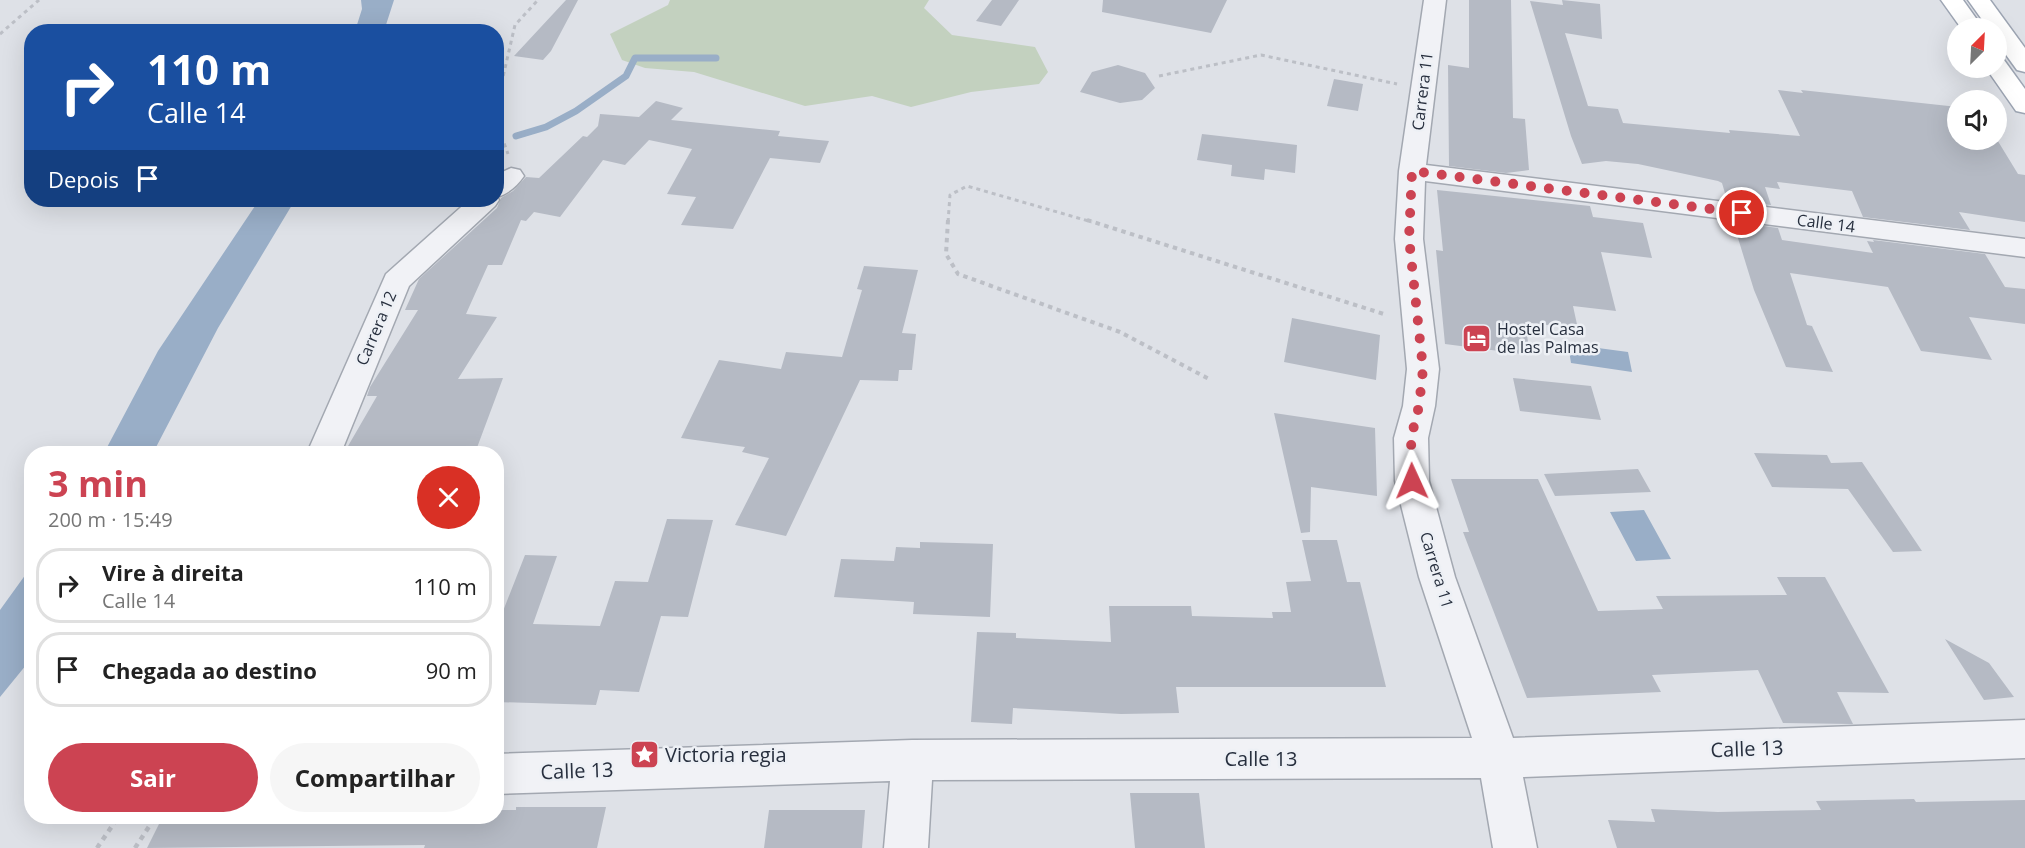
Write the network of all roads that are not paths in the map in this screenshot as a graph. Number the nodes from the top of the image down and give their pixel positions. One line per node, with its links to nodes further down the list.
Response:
1 (1435, 0): 8 (street, Carrera 11)
2 (1952, 0): 4 (main road)
3 (1979, 0): 5 (main road)
4 (1965, 18)
5 (2025, 66)
6 (2005, 78): 7 (main road)
7 (2025, 106)
8 (1412, 171): 10 (street, Calle 14); 13 (street, Carrera 11)
9 (477, 207): 11 (street, Carrera 12)
10 (2025, 248)
11 (327, 446)
12 (2025, 739): 13 (street, Calle 13)
13 (1499, 758): 14 (street, Calle 13); 17 (street, Carrera 11)
14 (912, 760): 15 (street, Calle 13); 16 (street)
15 (504, 774)
16 (906, 848)
17 (1515, 848)

